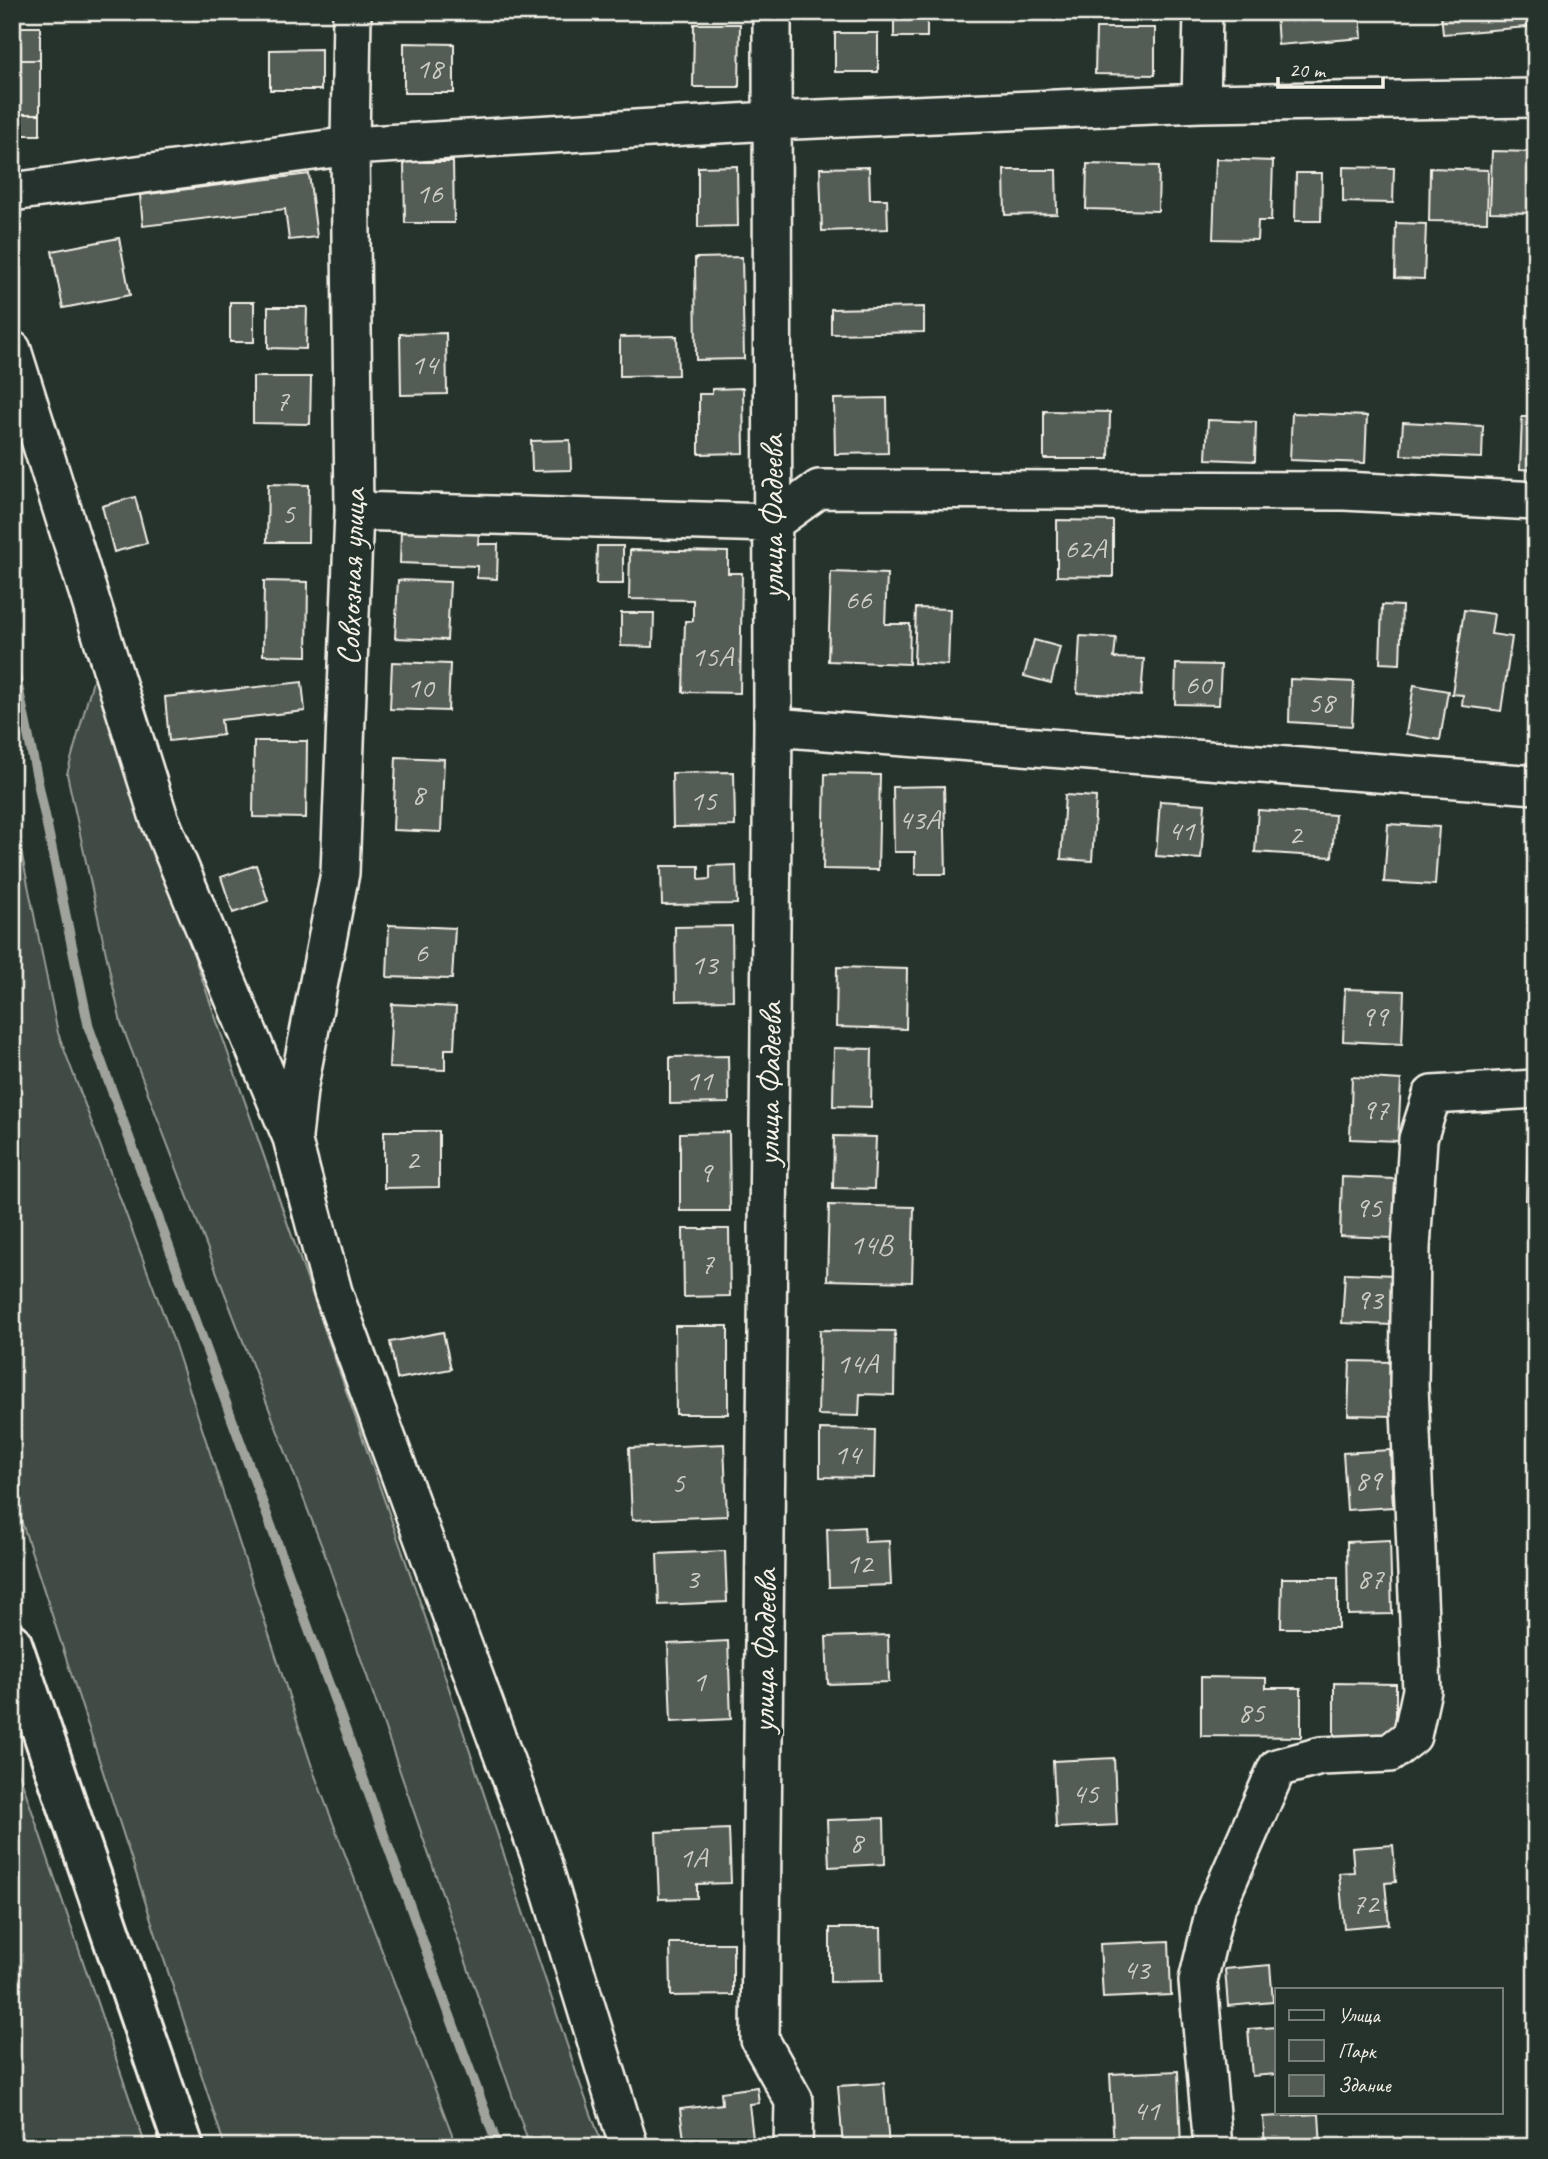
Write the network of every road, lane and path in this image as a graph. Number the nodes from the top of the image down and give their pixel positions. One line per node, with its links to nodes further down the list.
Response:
1 (352, 12): 7 (street, Совхозная улица)
2 (772, 12): 6 (street, улица Фадеева)
3 (1203, 12): 5 (street)
4 (1536, 98): 5 (street)
5 (1201, 103): 6 (street)
6 (770, 121): 7 (street); 12 (street, улица Фадеева)
7 (350, 146): 8 (street); 11 (street, Совхозная улица)
8 (12, 192)
9 (12, 350): 16 (street)
10 (1536, 501): 12 (street)
11 (354, 511): 12 (street); 16 (street, Совхозная улица)
12 (772, 523): 13 (street, улица Фадеева)
13 (773, 727): 14 (street); 20 (street, улица Фадеева)
14 (1536, 785)
15 (1536, 1089): 21 (street)
16 (292, 1138): 19 (street)
17 (12, 1643): 18 (main road)
18 (184, 2147)
19 (629, 2147)
20 (793, 2147)
21 (1213, 2147)

